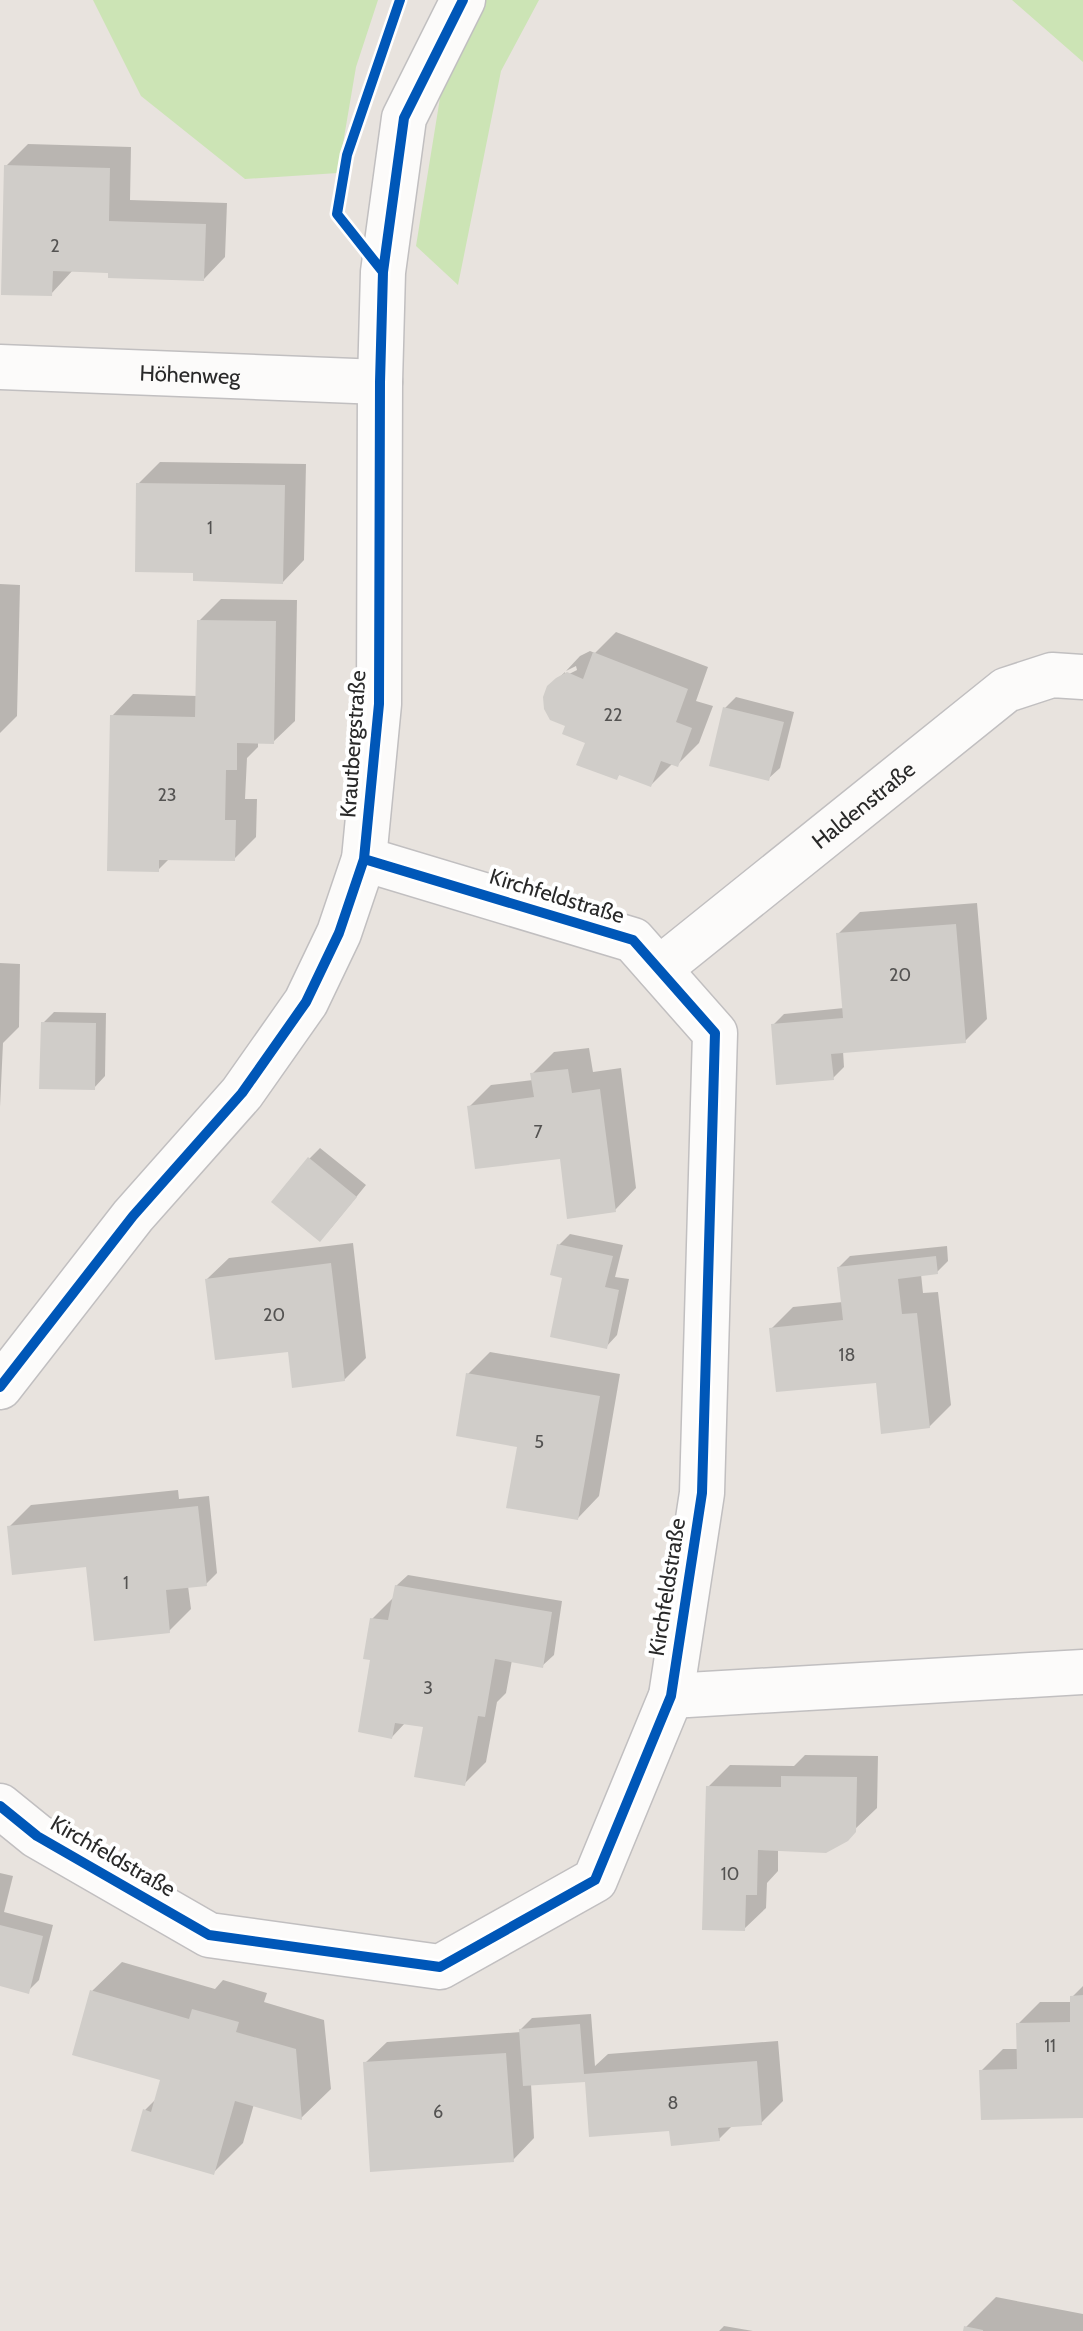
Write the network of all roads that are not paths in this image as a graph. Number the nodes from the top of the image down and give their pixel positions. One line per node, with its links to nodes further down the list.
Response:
1 (463, 0): 3 (street, Krautbergstraße)
2 (0, 367): 3 (street, Höhenweg)
3 (380, 382): 5 (street, Krautbergstraße)
4 (1083, 677): 6 (street, Haldenstraße)
5 (364, 859): 6 (street, Kirchfeldstraße); 7 (street, Krautbergstraße)
6 (659, 969): 9 (street, Kirchfeldstraße)
7 (0, 1387)
8 (1083, 1672): 9 (street)
9 (671, 1696): 10 (street, Kirchfeldstraße)
10 (0, 1806)

